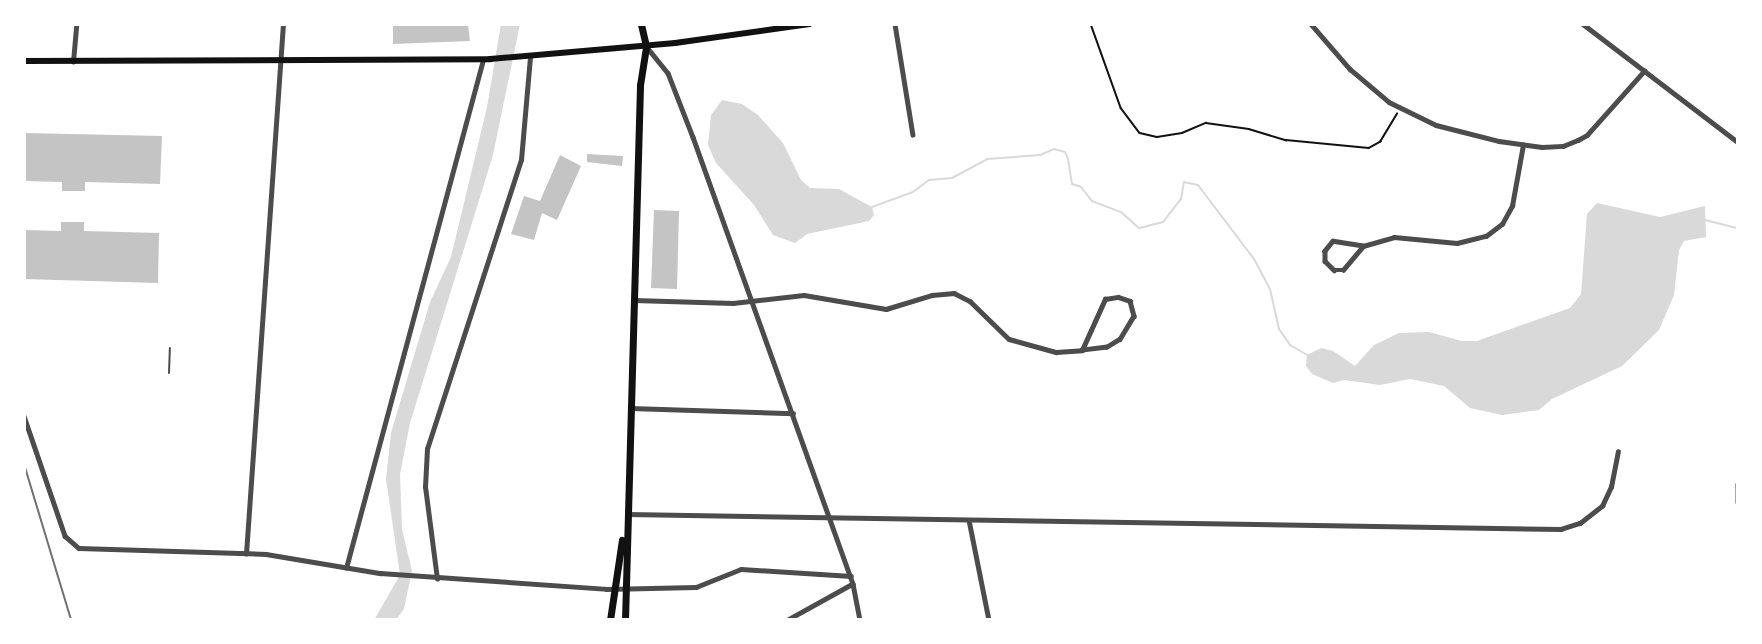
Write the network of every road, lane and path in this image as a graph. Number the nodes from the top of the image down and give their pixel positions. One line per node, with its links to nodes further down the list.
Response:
1 (76, 24): 13 (street)
2 (283, 24): 14 (street)
3 (641, 24): 9 (main road)
4 (810, 24): 9 (main road)
5 (895, 24): 17 (street)
6 (1091, 24): 16 (path)
7 (1311, 24): 16 (street)
8 (1583, 24): 15 (street)
9 (646, 46): 10 (main road); 21 (main road); 22 (street)
10 (530, 57): 11 (main road); 38 (street)
11 (486, 60): 14 (main road); 36 (street)
12 (24, 61): 13 (main road)
13 (74, 62): 14 (main road)
14 (281, 62): 35 (street)
15 (1644, 71): 18 (street); 19 (street)
16 (1401, 108): 19 (street)
17 (913, 135)
18 (1738, 142)
19 (1523, 145): 20 (street)
20 (1363, 246): 20 (street)
21 (634, 300): 22 (street); 26 (main road)
22 (753, 302): 24 (street); 27 (street)
23 (170, 348): 25 (lane)
24 (1082, 350): 24 (street)
25 (169, 373)
26 (630, 408): 27 (street); 32 (main road)
27 (793, 413): 33 (street)
28 (24, 416): 35 (street)
29 (1618, 453): 34 (street)
30 (1738, 484): 31 (street)
31 (1738, 502)
32 (626, 514): 33 (street); 40 (main road); 41 (main road)
33 (831, 517): 34 (street); 37 (street)
34 (969, 520): 46 (street)
35 (246, 554): 36 (street)
36 (346, 568): 38 (street)
37 (850, 576): 39 (street); 41 (street)
38 (437, 579): 40 (street)
39 (853, 584): 44 (street); 45 (street)
40 (614, 590): 41 (street); 42 (main road)
41 (625, 590): 43 (main road)
42 (610, 620)
43 (625, 620)
44 (788, 620)
45 (860, 620)
46 (989, 620)

